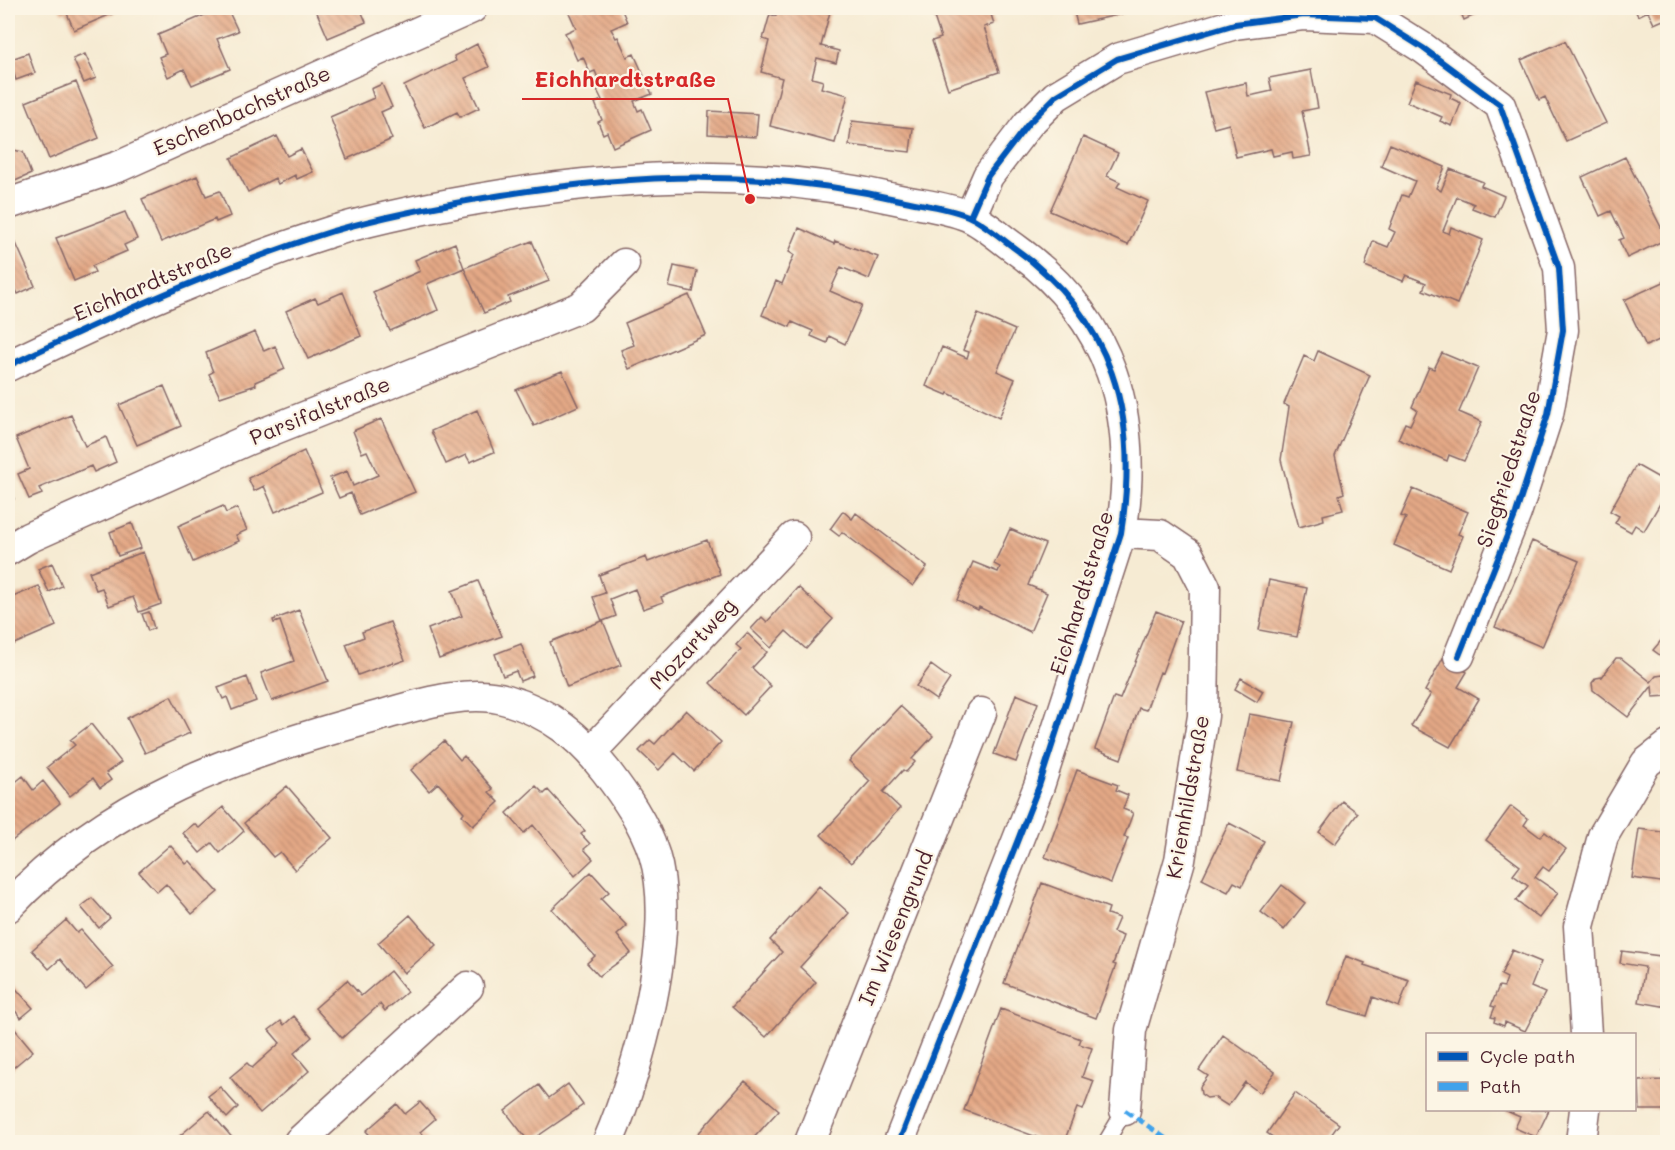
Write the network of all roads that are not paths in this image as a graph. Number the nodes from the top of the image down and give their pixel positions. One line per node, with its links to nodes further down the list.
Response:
1 (472, 8): 2 (street, Eschenbachstraße)
2 (8, 204)
3 (970, 216): 5 (street, Eichhardtstraße); 6 (street, Eichhardtstraße); 9 (street, Siegfriedstraße)
4 (624, 264): 8 (street, Parsifalstraße)
5 (8, 366)
6 (1121, 533): 16 (street, Kriemhildstraße); 21 (street, Eichhardtstraße)
7 (794, 537): 12 (street, Mozartweg)
8 (8, 550)
9 (1459, 656)
10 (981, 713): 20 (street, Im Wiesengrund)
11 (1668, 746): 15 (street)
12 (591, 752): 13 (street); 19 (street)
13 (8, 907)
14 (468, 987): 18 (street)
15 (1586, 1033)
16 (1125, 1110): 22 (lane)
17 (1585, 1111): 23 (street)
18 (299, 1143)
19 (608, 1143)
20 (810, 1143)
21 (899, 1143)
22 (1106, 1143)
23 (1581, 1143)

